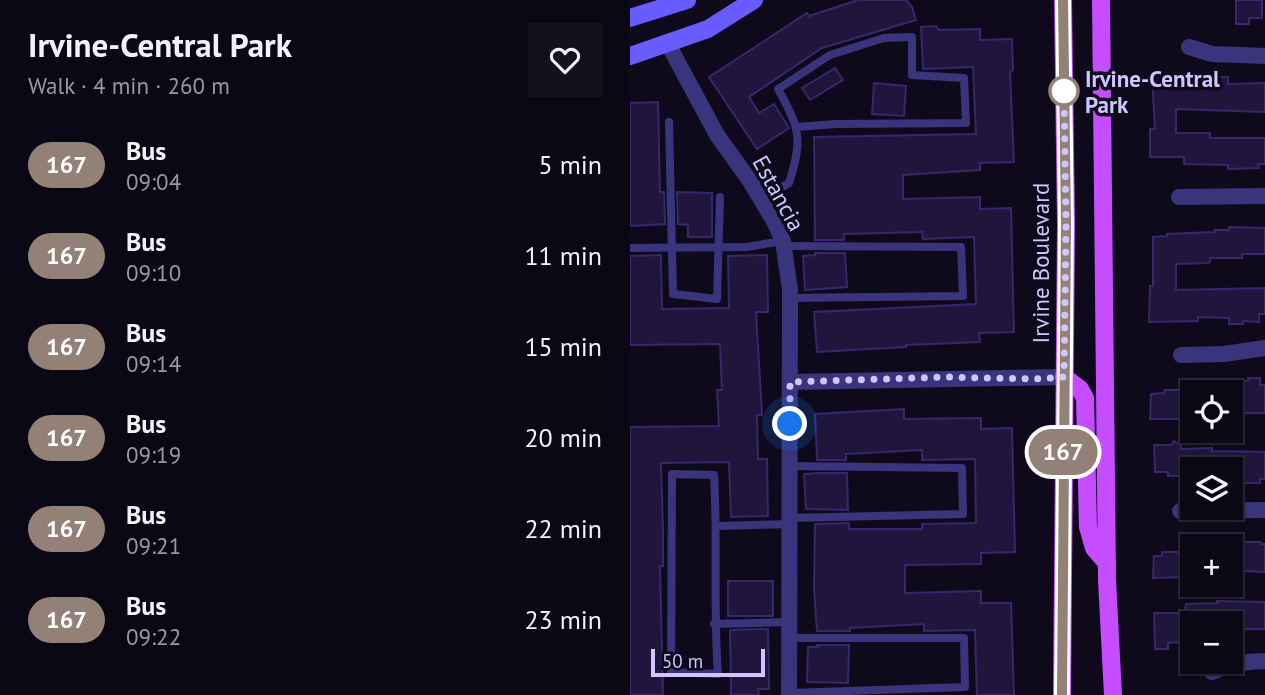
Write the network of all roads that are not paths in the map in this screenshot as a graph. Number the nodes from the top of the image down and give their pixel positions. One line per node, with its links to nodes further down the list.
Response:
1 (687, 0): 5 (street)
2 (754, 0): 6 (street)
3 (1063, 0): 23 (main road, Irvine Boulevard)
4 (1101, 0): 30 (main road)
5 (630, 18)
6 (668, 44): 8 (street); 15 (street, Estancia)
7 (1188, 47): 9 (street)
8 (630, 56)
9 (1265, 57)
10 (668, 122): 18 (lane)
11 (796, 127): 11 (lane); 15 (lane)
12 (1265, 196): 14 (street)
13 (720, 197): 19 (lane)
14 (1180, 197)
15 (761, 200): 16 (street, Estancia)
16 (783, 243): 19 (lane); 20 (street, Estancia); 20 (lane)
17 (630, 248): 18 (lane)
18 (672, 248): 19 (lane); 19 (lane)
19 (720, 248)
20 (790, 298): 24 (street, Estancia)
21 (1265, 348): 22 (street)
22 (1181, 355)
23 (1064, 377): 24 (street); 30 (main road); 37 (main road, Irvine Boulevard)
24 (790, 382): 25 (street, Estancia)
25 (790, 466): 28 (street, Estancia); 28 (lane)
26 (1243, 510): 27 (street)
27 (1265, 510)
28 (790, 521): 29 (lane); 32 (street, Estancia)
29 (717, 526): 31 (lane); 31 (lane)
30 (1107, 563): 38 (main road)
31 (714, 624): 32 (lane)
32 (789, 630): 35 (lane); 36 (street, Estancia)
33 (1265, 661): 34 (street)
34 (1243, 662)
35 (915, 692): 36 (lane)
36 (789, 694)
37 (1062, 695)
38 (1113, 695)

